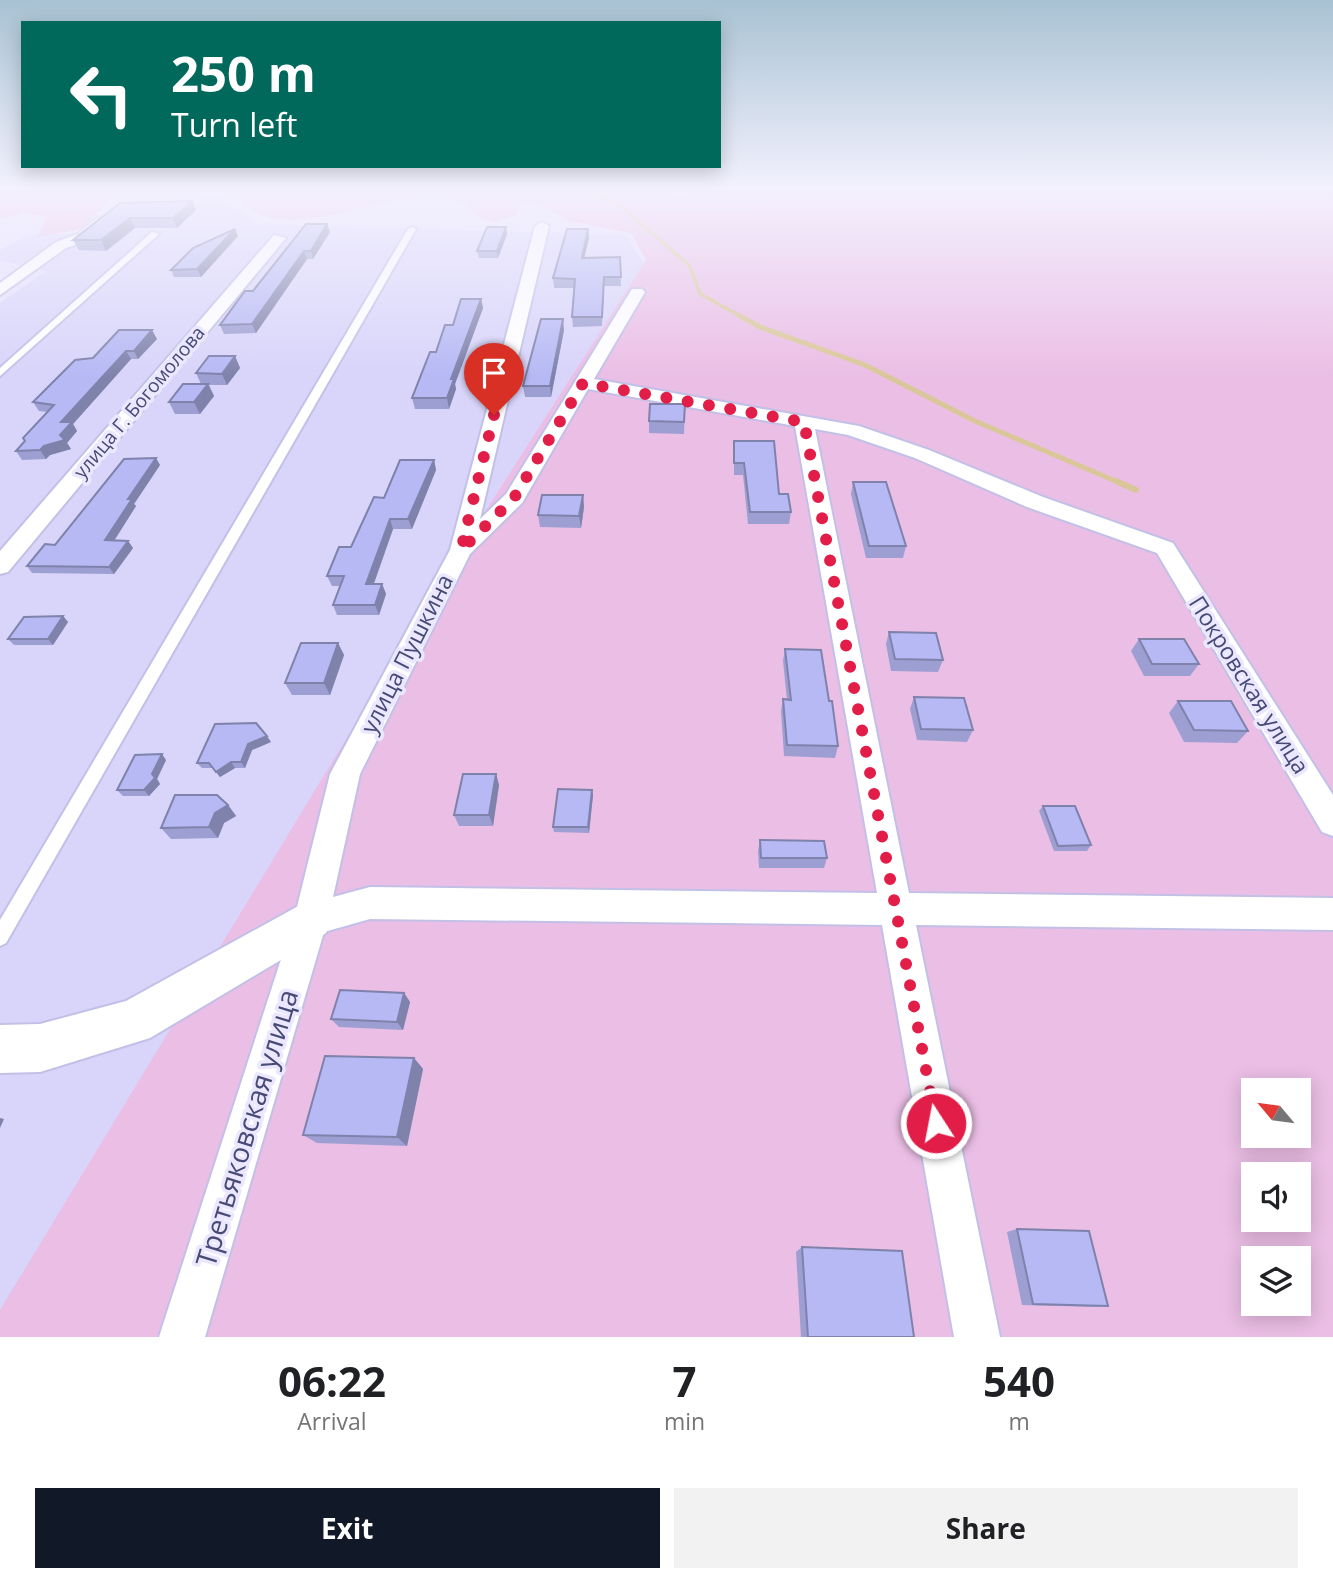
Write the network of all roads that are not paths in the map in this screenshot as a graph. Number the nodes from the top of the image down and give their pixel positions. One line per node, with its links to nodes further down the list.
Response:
1 (51, 252): 6 (street)
2 (134, 252): 8 (lane)
3 (267, 252): 12 (street, улица Г. Богомолова)
4 (398, 252): 17 (lane)
5 (535, 252): 11 (street, улица Пушкина)
6 (0, 290)
7 (638, 292): 9 (street)
8 (0, 373)
9 (583, 383): 10 (street); 11 (street)
10 (804, 422): 13 (street, Покровская улица); 14 (street)
11 (461, 550): 16 (street, улица Пушкина)
12 (0, 566)
13 (1333, 822)
14 (895, 909): 15 (street); 16 (street); 20 (street)
15 (1333, 914)
16 (311, 919): 18 (street); 19 (street, Третьяковская улица)
17 (0, 937)
18 (0, 1049)
19 (182, 1337)
20 (977, 1337)

